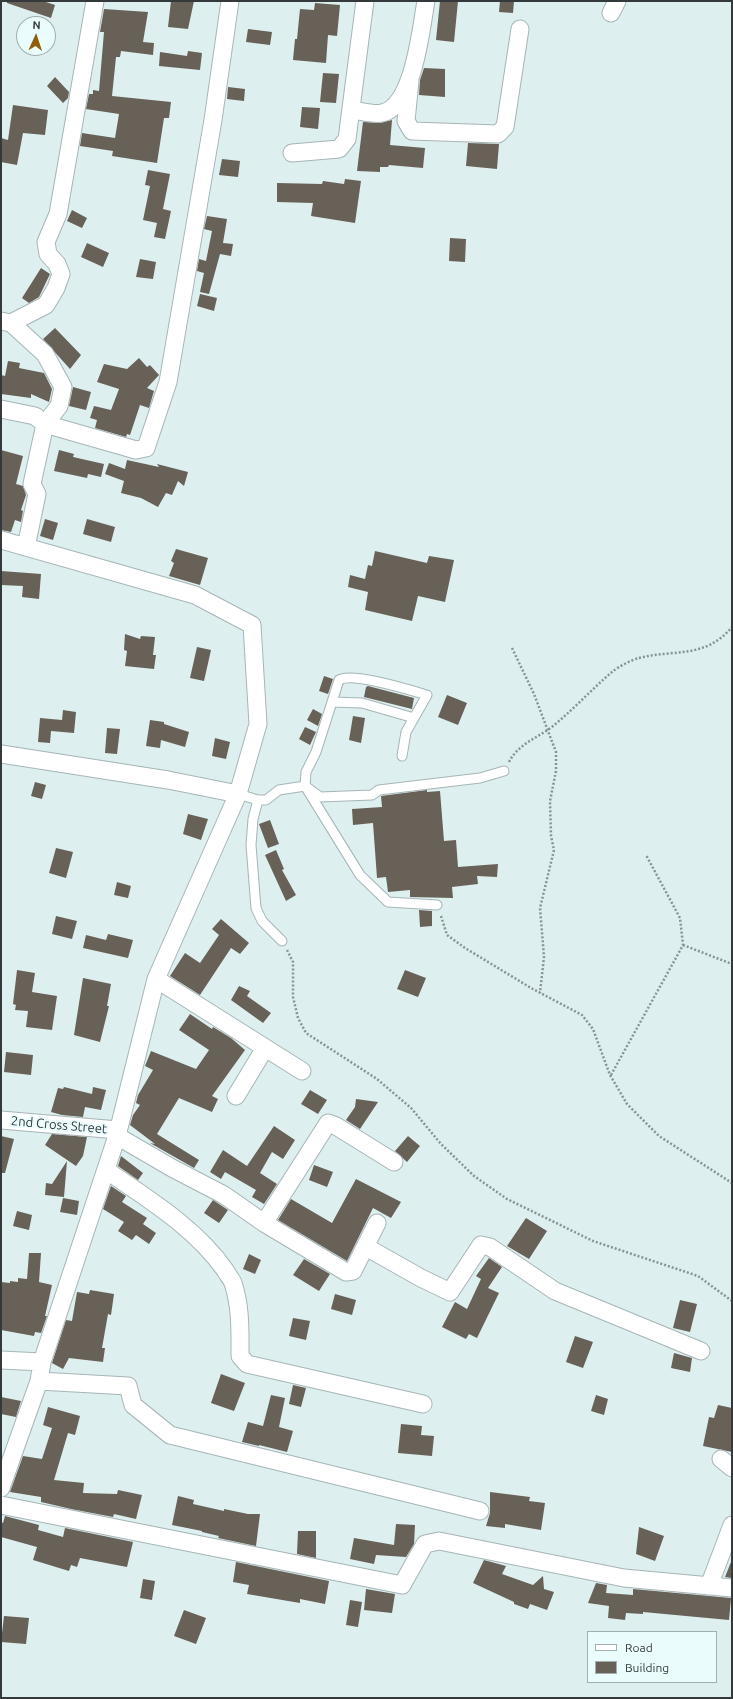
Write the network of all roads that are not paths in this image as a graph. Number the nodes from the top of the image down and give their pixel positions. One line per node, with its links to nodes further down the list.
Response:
1 (95, 1): 9 (street)
2 (230, 1): 11 (street)
3 (364, 1): 7 (street)
4 (426, 1): 6 (street)
5 (520, 29): 6 (street)
6 (410, 81): 7 (street)
7 (352, 110): 8 (street)
8 (292, 153)
9 (6, 322): 11 (street)
10 (1, 409): 11 (street)
11 (45, 424): 13 (street)
12 (1, 540): 13 (street)
13 (26, 547): 20 (street)
14 (332, 702): 15 (lane); 15 (lane); 19 (lane)
15 (414, 718): 17 (lane)
16 (1, 754): 20 (street)
17 (402, 756)
18 (504, 772): 19 (lane)
19 (305, 786): 21 (lane); 22 (lane)
20 (238, 794): 21 (lane); 24 (street)
21 (258, 800): 23 (lane)
22 (437, 905)
23 (282, 941)
24 (156, 979): 25 (street); 29 (street)
25 (265, 1048): 26 (street); 27 (street)
26 (302, 1071)
27 (236, 1096)
28 (1, 1120): 29 (street, 2nd Cross Street)
29 (117, 1133): 31 (street); 32 (street)
30 (394, 1162): 32 (street)
31 (106, 1170): 37 (street); 39 (street)
32 (264, 1223): 34 (street)
33 (377, 1223): 34 (street)
34 (366, 1248): 35 (street)
35 (701, 1351)
36 (1, 1360): 37 (street)
37 (42, 1362): 38 (street)
38 (39, 1381): 40 (street); 42 (street)
39 (423, 1404)
40 (1, 1488)
41 (1, 1505): 44 (street)
42 (480, 1511)
43 (732, 1525): 44 (street)
44 (709, 1586): 45 (street)
45 (732, 1588)

